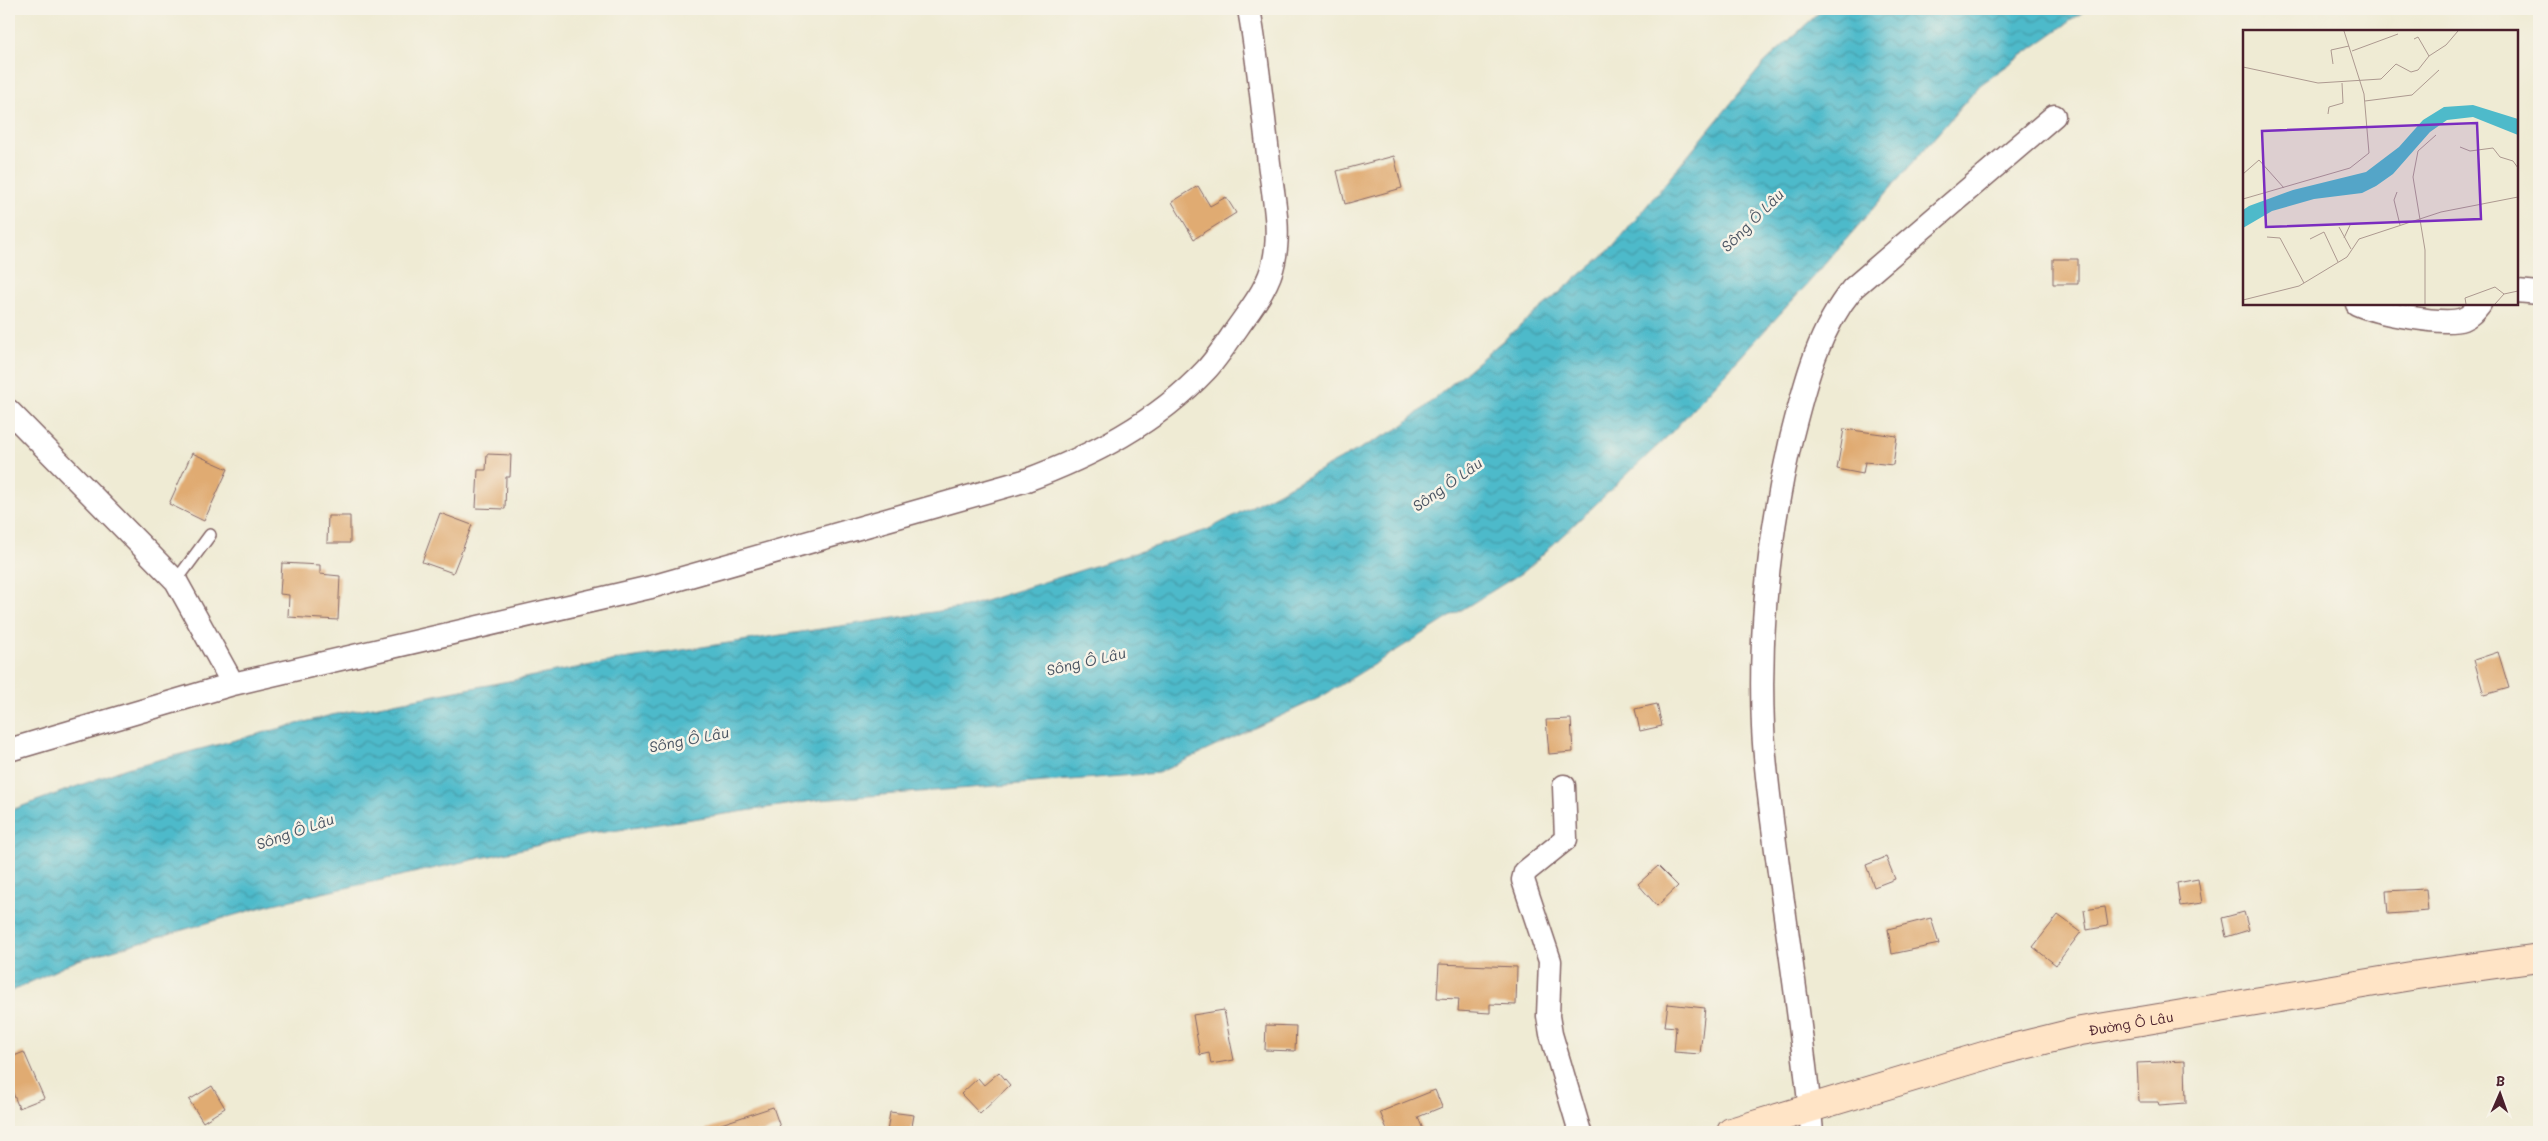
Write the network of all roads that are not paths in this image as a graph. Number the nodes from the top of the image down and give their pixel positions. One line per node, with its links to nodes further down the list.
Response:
1 (1249, 9): 10 (street)
2 (2054, 116): 14 (street)
3 (2518, 291): 4 (street)
4 (2539, 293)
5 (2361, 305): 6 (street)
6 (2479, 305)
7 (9, 410): 9 (street)
8 (210, 535): 9 (lane)
9 (176, 581): 10 (street)
10 (233, 684): 11 (street)
11 (9, 750)
12 (1564, 786): 15 (street)
13 (2539, 958): 14 (main road, Đường Ô Lâu)
14 (1811, 1120): 16 (main road, Đường Ô Lâu)
15 (1580, 1132)
16 (1732, 1132)

